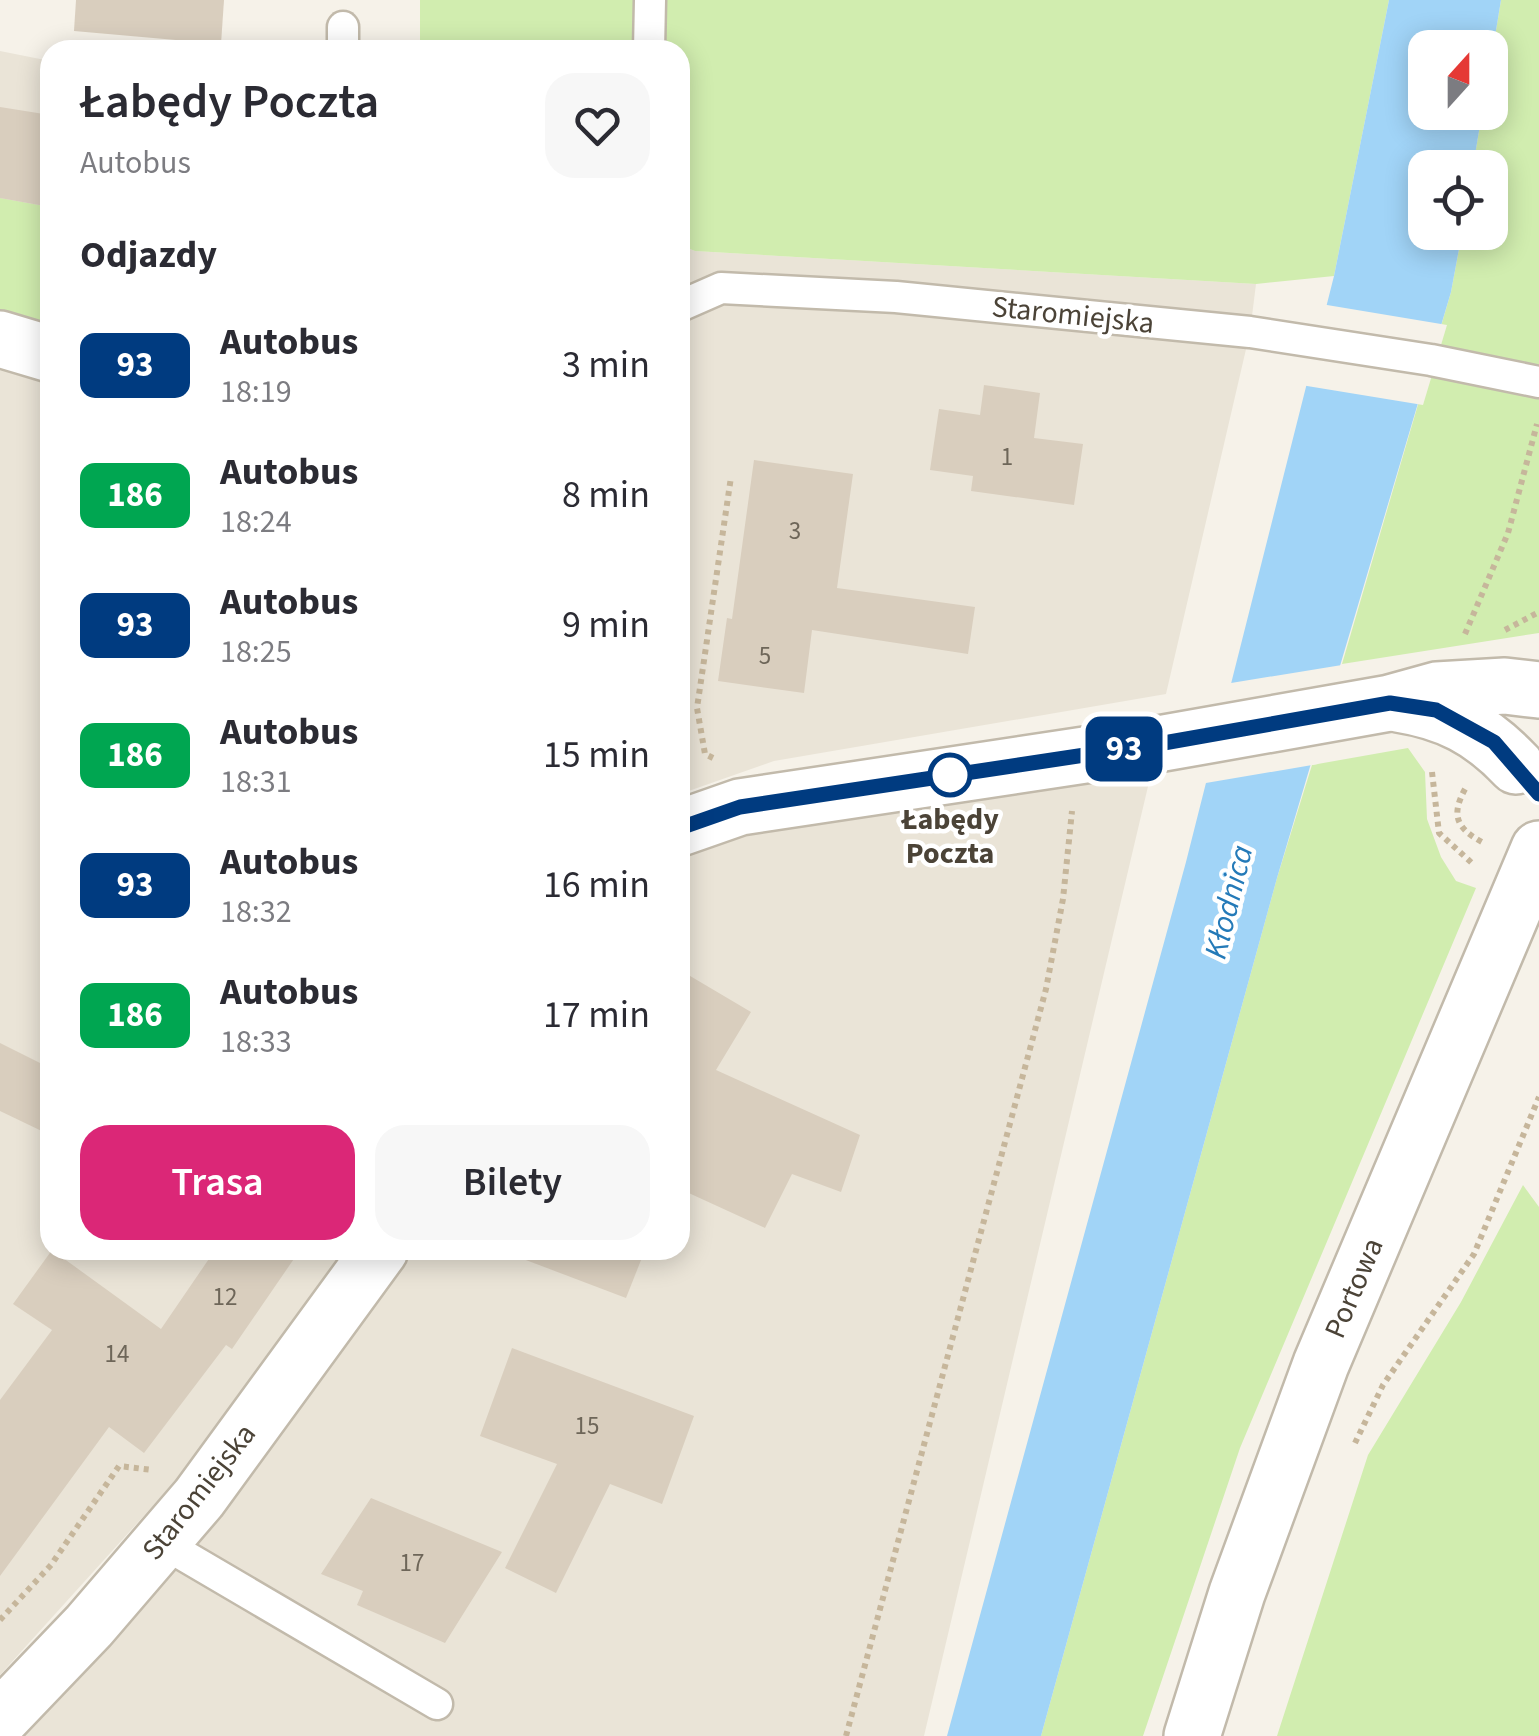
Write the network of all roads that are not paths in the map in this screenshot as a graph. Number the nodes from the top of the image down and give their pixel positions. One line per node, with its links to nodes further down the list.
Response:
1 (650, 0): 2 (lane)
2 (649, 40)
3 (690, 302): 6 (lane, Staromiejska)
4 (0, 339): 5 (street)
5 (40, 351)
6 (1539, 382)
7 (1539, 690): 9 (street)
8 (1539, 698): 10 (street)
9 (1390, 703): 10 (street); 11 (street)
10 (1508, 781)
11 (690, 824)
12 (1517, 848): 17 (street, Portowa)
13 (373, 1260): 14 (street, Staromiejska)
14 (161, 1542): 15 (lane); 16 (street, Staromiejska)
15 (437, 1704)
16 (0, 1719)
17 (1192, 1736)

